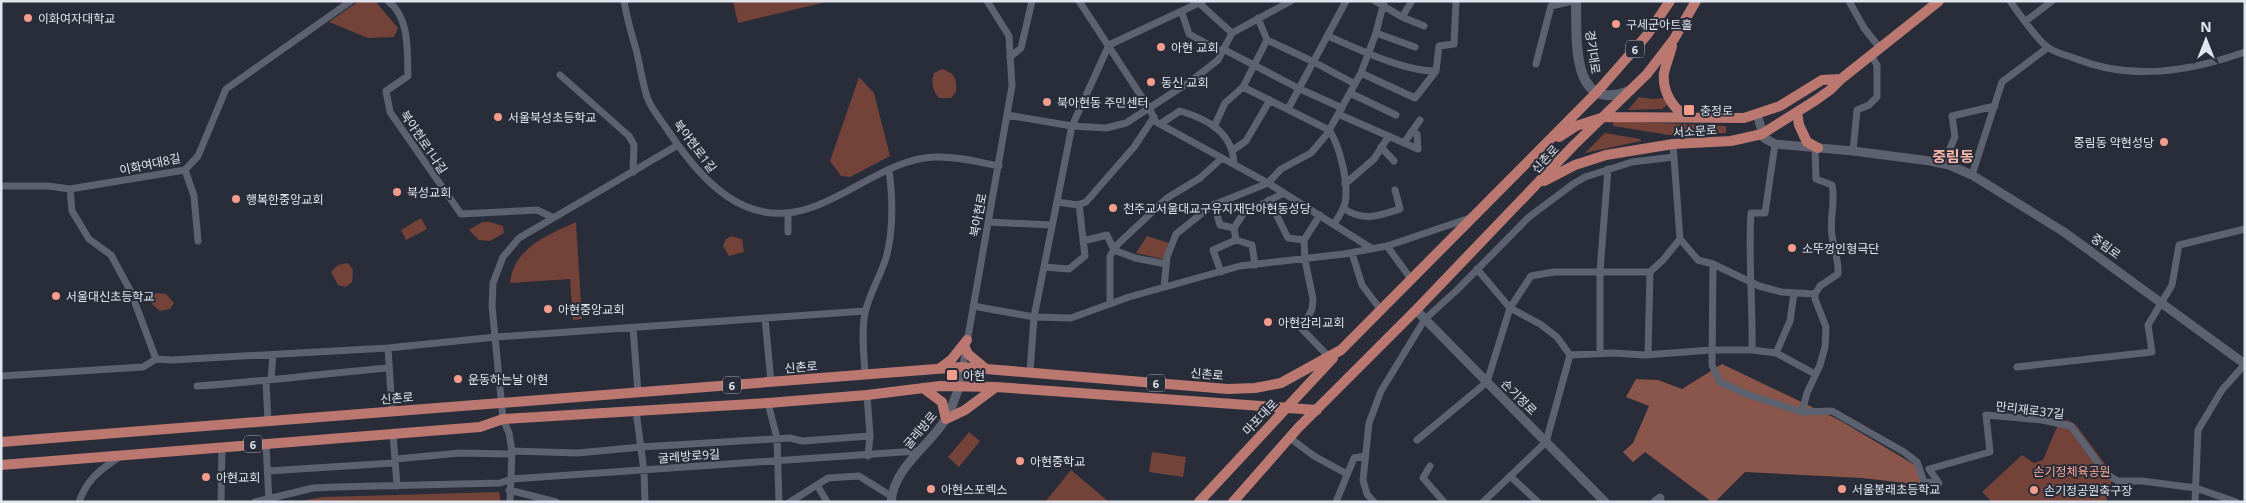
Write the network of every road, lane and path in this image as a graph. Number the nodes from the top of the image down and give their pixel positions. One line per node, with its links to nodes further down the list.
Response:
1 (351, 1): 89 (street, 이화여대8길)
2 (388, 1): 107 (street, 북아현로1나길)
3 (624, 1): 76 (street, 북아현로1길)
4 (988, 1): 39 (street, 북아현로)
5 (1032, 1): 39 (street)
6 (1080, 1): 31 (street)
7 (1291, 1): 23 (street)
8 (1346, 1): 28 (street)
9 (1375, 1): 20 (street)
10 (1412, 1): 22 (street)
11 (1456, 1): 43 (street)
12 (1575, 1): 41 (street, 경기대로); 51 (main road, 경기대로)
13 (1670, 1): 51 (main road, 6)
14 (1696, 1): 29 (main road, 6)
15 (1849, 1): 33 (street)
16 (1939, 1): 33 (main road, 서소문로)
17 (2010, 1): 24 (street)
18 (2052, 1): 24 (street)
19 (1202, 3): 21 (street); 26 (street)
20 (1383, 4): 22 (street); 27 (street)
21 (1182, 13): 31 (street); 35 (street)
22 (1402, 17): 25 (street)
23 (1258, 18): 26 (street); 30 (street)
24 (2026, 21): 34 (street)
25 (1424, 26)
26 (1232, 33): 35 (street)
27 (1376, 33): 32 (street); 37 (street)
28 (1328, 36): 37 (street); 40 (street)
29 (1674, 39): 50 (main road, 6); 64 (main road)
30 (1266, 40): 40 (street); 42 (street)
31 (1109, 45): 55 (street); 67 (street)
32 (1415, 47)
33 (1880, 48): 38 (main road, 서소문로)
34 (2047, 48): 36 (street); 54 (street)
35 (1222, 51): 42 (street); 55 (street)
36 (2245, 52)
37 (1368, 53): 43 (street); 44 (street)
38 (1871, 55): 46 (main road, 서소문로); 81 (street)
39 (1010, 57): 60 (street, 북아현로)
40 (1314, 62): 47 (street); 49 (street)
41 (1536, 64)
42 (1253, 65): 48 (street); 49 (street)
43 (1436, 71): 44 (street)
44 (1361, 73): 47 (street)
45 (560, 75): 91 (street)
46 (1841, 79): 58 (main road, 서소문로); 59 (main road, 서소문로)
47 (1355, 84): 52 (street)
48 (1243, 86): 53 (street); 68 (street)
49 (1298, 88): 56 (street); 57 (street)
50 (1633, 89): 51 (main road, 경기대로); 63 (main road, 6)
51 (1596, 92): 80 (main road, 6)
52 (1350, 93): 57 (street); 61 (street)
53 (1270, 100): 56 (street); 79 (street)
54 (1994, 106): 86 (street); 92 (street)
55 (1149, 108): 62 (street); 67 (street)
56 (1288, 109): 69 (street)
57 (1340, 111): 69 (street); 72 (street)
58 (1798, 112): 71 (main road, 서소문로); 78 (main road)
59 (1757, 114): 64 (main road, 서소문로); 71 (street)
60 (1007, 115): 67 (street); 87 (street, 북아현로)
61 (1396, 115)
62 (1154, 117): 66 (street); 102 (street)
63 (1604, 117): 64 (main road, 서소문로); 80 (main road, 서소문로); 95 (main road, 신촌로 / 6)
64 (1707, 118)
65 (1420, 120): 70 (street)
66 (1160, 124): 68 (street); 83 (street)
67 (1072, 126): 101 (street)
68 (1214, 127): 79 (street)
69 (1330, 130): 93 (street); 94 (street)
70 (1411, 132): 73 (street); 73 (street)
71 (1762, 134): 74 (main road, 서소문로); 75 (street)
72 (1389, 136): 73 (street); 77 (street)
73 (1404, 143)
74 (1673, 144): 82 (street); 95 (main road, 서소문로)
75 (1775, 144): 78 (street, 중림로); 134 (street)
76 (678, 145): 91 (street); 105 (street, 북아현로1길)
77 (1381, 148): 84 (street); 94 (street)
78 (1816, 148): 81 (street, 중림로); 137 (street)
79 (1233, 150): 85 (street)
80 (1541, 150): 108 (main road, 신촌로 / 6)
81 (1852, 151): 86 (street, 중림로)
82 (1674, 157): 88 (street); 115 (street)
83 (1222, 158): 85 (street); 122 (street)
84 (1394, 161)
85 (1234, 164): 93 (street)
86 (1943, 164): 92 (street, 중림로)
87 (999, 166): 90 (street, 북아현로1길); 109 (street, 북아현로)
88 (1608, 169): 129 (street); 130 (street)
89 (185, 170): 97 (street, 이화여대8길); 118 (street)
90 (889, 170): 105 (street, 북아현로1길); 144 (street)
91 (634, 172): 107 (street)
92 (1972, 175): 138 (street, 중림로)
93 (1268, 183): 99 (street); 103 (street)
94 (1345, 184): 104 (street)
95 (1539, 184): 143 (main road, 신촌로 / 6)
96 (1, 186): 97 (street, 이화여대8길)
97 (70, 190): 161 (street)
98 (1395, 190): 104 (street)
99 (1284, 193): 100 (street); 106 (street)
100 (1269, 200): 112 (street); 117 (street)
101 (1057, 202): 102 (street); 111 (street)
102 (1080, 204): 119 (street)
103 (1214, 204): 112 (street); 125 (street)
104 (1343, 208): 110 (street)
105 (788, 213): 114 (street)
106 (1320, 215): 110 (street); 117 (street)
107 (552, 217): 149 (street)
108 (1471, 218): 120 (street); 133 (main road, 신촌로 / 6)
109 (988, 222): 111 (street); 140 (street, 북아현로)
110 (1334, 224): 121 (street)
111 (1052, 225): 128 (street)
112 (1234, 228): 116 (street)
113 (2245, 229): 138 (street)
114 (788, 232)
115 (1680, 238): 126 (street); 132 (street)
116 (1236, 240): 127 (street); 131 (street)
117 (1304, 240): 124 (street)
118 (198, 241)
119 (1084, 241): 122 (street); 128 (street)
120 (1387, 246): 121 (street); 133 (street)
121 (1371, 248): 123 (street)
122 (1114, 250): 125 (street); 139 (street)
123 (1352, 253): 124 (street); 142 (street)
124 (1305, 260): 127 (street); 160 (street)
125 (1166, 264): 135 (street)
126 (1713, 264): 134 (street); 153 (street)
127 (1255, 265): 131 (street)
128 (1044, 267): 145 (street)
129 (1477, 268): 141 (street); 147 (street)
130 (1600, 271): 132 (street); 141 (street); 156 (street)
131 (1221, 272): 135 (street)
132 (1650, 272): 159 (street)
133 (1411, 279): 142 (main road, 신촌로 / 6)
134 (1750, 281): 136 (street); 154 (street)
135 (1164, 287): 139 (street)
136 (1794, 293): 137 (street); 155 (street)
137 (1815, 294): 170 (street)
138 (2162, 302): 162 (street, 중림로); 163 (street)
139 (1110, 304): 145 (street)
140 (973, 306): 145 (street); 150 (street, 북아현로)
141 (1510, 308): 158 (street); 174 (street)
142 (1381, 310): 152 (main road, 신촌로 / 6)
143 (1416, 310): 147 (street, 손기정로); 184 (main road, 신촌로 / 6)
144 (865, 311): 146 (street); 169 (street)
145 (1034, 317): 168 (street)
146 (765, 318): 148 (street); 173 (street)
147 (1425, 319): 174 (street, 손기정로); 205 (street)
148 (633, 328): 149 (street); 179 (street)
149 (496, 338): 151 (street); 181 (street)
150 (966, 344): 165 (main road); 166 (main road); 167 (street, 북아현로)
151 (388, 348): 157 (street); 164 (street)
152 (1341, 350): 160 (main road, 신촌로 / 6); 183 (main road, 마포대로)
153 (1712, 350): 154 (street); 159 (street); 187 (street)
154 (1752, 350): 155 (street)
155 (1776, 353): 170 (street)
156 (1600, 354): 158 (street); 159 (street)
157 (273, 355): 161 (street); 172 (street)
158 (1570, 355): 197 (street)
159 (1648, 355)
160 (1329, 357): 168 (main road, 신촌로 / 6)
161 (156, 359): 171 (street)
162 (2245, 364): 217 (street)
163 (2017, 367)
164 (389, 368): 172 (street); 185 (street)
165 (940, 369): 167 (main road, 신촌로 / 6); 169 (main road, 신촌로 / 6)
166 (986, 369): 167 (main road, 신촌로 / 6); 168 (main road, 신촌로 / 6)
167 (961, 372): 178 (street, 굴레방로)
168 (1030, 372)
169 (865, 374): 173 (main road, 신촌로 / 6)
170 (1815, 374): 187 (street)
171 (1, 376)
172 (266, 381): 175 (street); 190 (street)
173 (771, 382): 179 (main road, 신촌로 / 6)
174 (1487, 382): 195 (street); 197 (street, 손기정로)
175 (197, 386)
176 (996, 387): 178 (main road, 6); 183 (main road, 6); 189 (main road)
177 (923, 388): 178 (main road, 6); 180 (main road, 6); 189 (main road)
178 (959, 388): 189 (street, 굴레방로)
179 (638, 392): 181 (main road, 신촌로 / 6)
180 (868, 395): 182 (main road, 6); 192 (street)
181 (501, 403): 185 (main road, 신촌로 / 6); 188 (street)
182 (768, 403): 186 (main road, 6); 193 (street)
183 (1286, 408): 184 (main road, 6); 232 (main road, 마포대로)
184 (1317, 410): 194 (main road)
185 (392, 411): 190 (main road, 신촌로 / 6)
186 (636, 411): 188 (main road, 6); 200 (street)
187 (1802, 412): 217 (street, 만리재로37길)
188 (503, 419): 191 (main road, 6); 201 (street)
189 (946, 419): 202 (street, 굴레방로)
190 (268, 421): 196 (main road, 신촌로 / 6)
191 (393, 433): 198 (main road, 6); 206 (street)
192 (870, 436): 193 (street); 204 (street)
193 (777, 438): 200 (street); 207 (street)
194 (1290, 438): 212 (street); 233 (main road)
195 (1417, 440)
196 (1, 442)
197 (1546, 442): 213 (street); 237 (street, 손기정로)
198 (266, 443): 199 (main road, 6); 211 (street)
199 (222, 447): 203 (main road, 6); 224 (street)
200 (641, 447): 201 (street); 210 (street)
201 (512, 451): 206 (street); 214 (street)
202 (918, 451): 204 (street, 굴레방로9길); 219 (street, 굴레방로)
203 (121, 455): 208 (main road, 6); 223 (street)
204 (868, 456): 207 (street, 굴레방로9길)
205 (1365, 456): 212 (street); 234 (street)
206 (396, 459): 211 (street); 216 (street)
207 (776, 461): 210 (street, 굴레방로9길); 229 (street)
208 (1, 465)
209 (1430, 466): 235 (street)
210 (644, 471): 214 (street, 굴레방로9길); 228 (street)
211 (268, 472): 220 (street)
212 (1347, 474): 221 (street)
213 (1510, 476): 222 (street); 236 (street)
214 (512, 479): 216 (street, 굴레방로9길); 218 (street)
215 (816, 485): 219 (street, 굴레방로); 230 (street, 굴레방로); 231 (street)
216 (398, 486): 220 (street, 굴레방로9길)
217 (2196, 488): 238 (street); 239 (street, 만리재로37길)
218 (509, 490): 226 (street); 227 (street)
219 (891, 499)
220 (269, 501): 225 (street, 굴레방로9길)
221 (1337, 501)
222 (1484, 501)
223 (79, 502)
224 (221, 502)
225 (255, 502)
226 (510, 502)
227 (556, 502)
228 (645, 502)
229 (779, 502)
230 (790, 502)
231 (827, 502)
232 (1199, 502)
233 (1233, 502)
234 (1374, 502)
235 (1444, 502)
236 (1538, 502)
237 (1605, 502)
238 (2194, 502)
239 (2236, 502)

